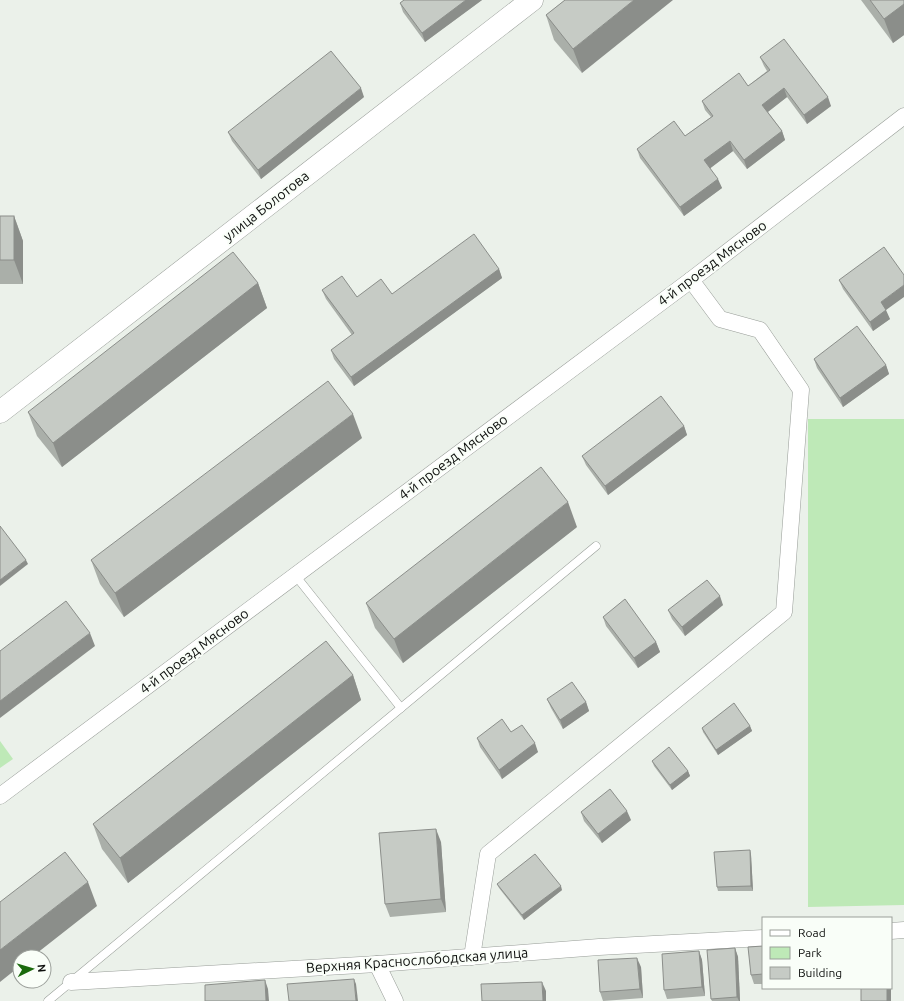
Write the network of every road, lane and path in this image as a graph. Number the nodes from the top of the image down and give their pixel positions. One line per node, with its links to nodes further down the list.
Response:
1 (532, 0): 4 (street, улица Болотова)
2 (904, 116): 3 (street, 4-й проезд Мясново)
3 (692, 280): 6 (street, 4-й проезд Мясново); 12 (street)
4 (0, 412)
5 (596, 546): 7 (lane)
6 (295, 575): 7 (lane); 8 (street, 4-й проезд Мясново)
7 (401, 708): 14 (lane)
8 (0, 796)
9 (904, 930): 10 (street)
10 (892, 931)
11 (762, 938): 12 (street, Верхняя Краснослободская улица)
12 (472, 957): 13 (street, Верхняя Краснослободская улица)
13 (377, 964): 14 (street, Верхняя Краснослободская улица); 16 (street)
14 (71, 982): 15 (lane)
15 (48, 1001)
16 (395, 1001)

